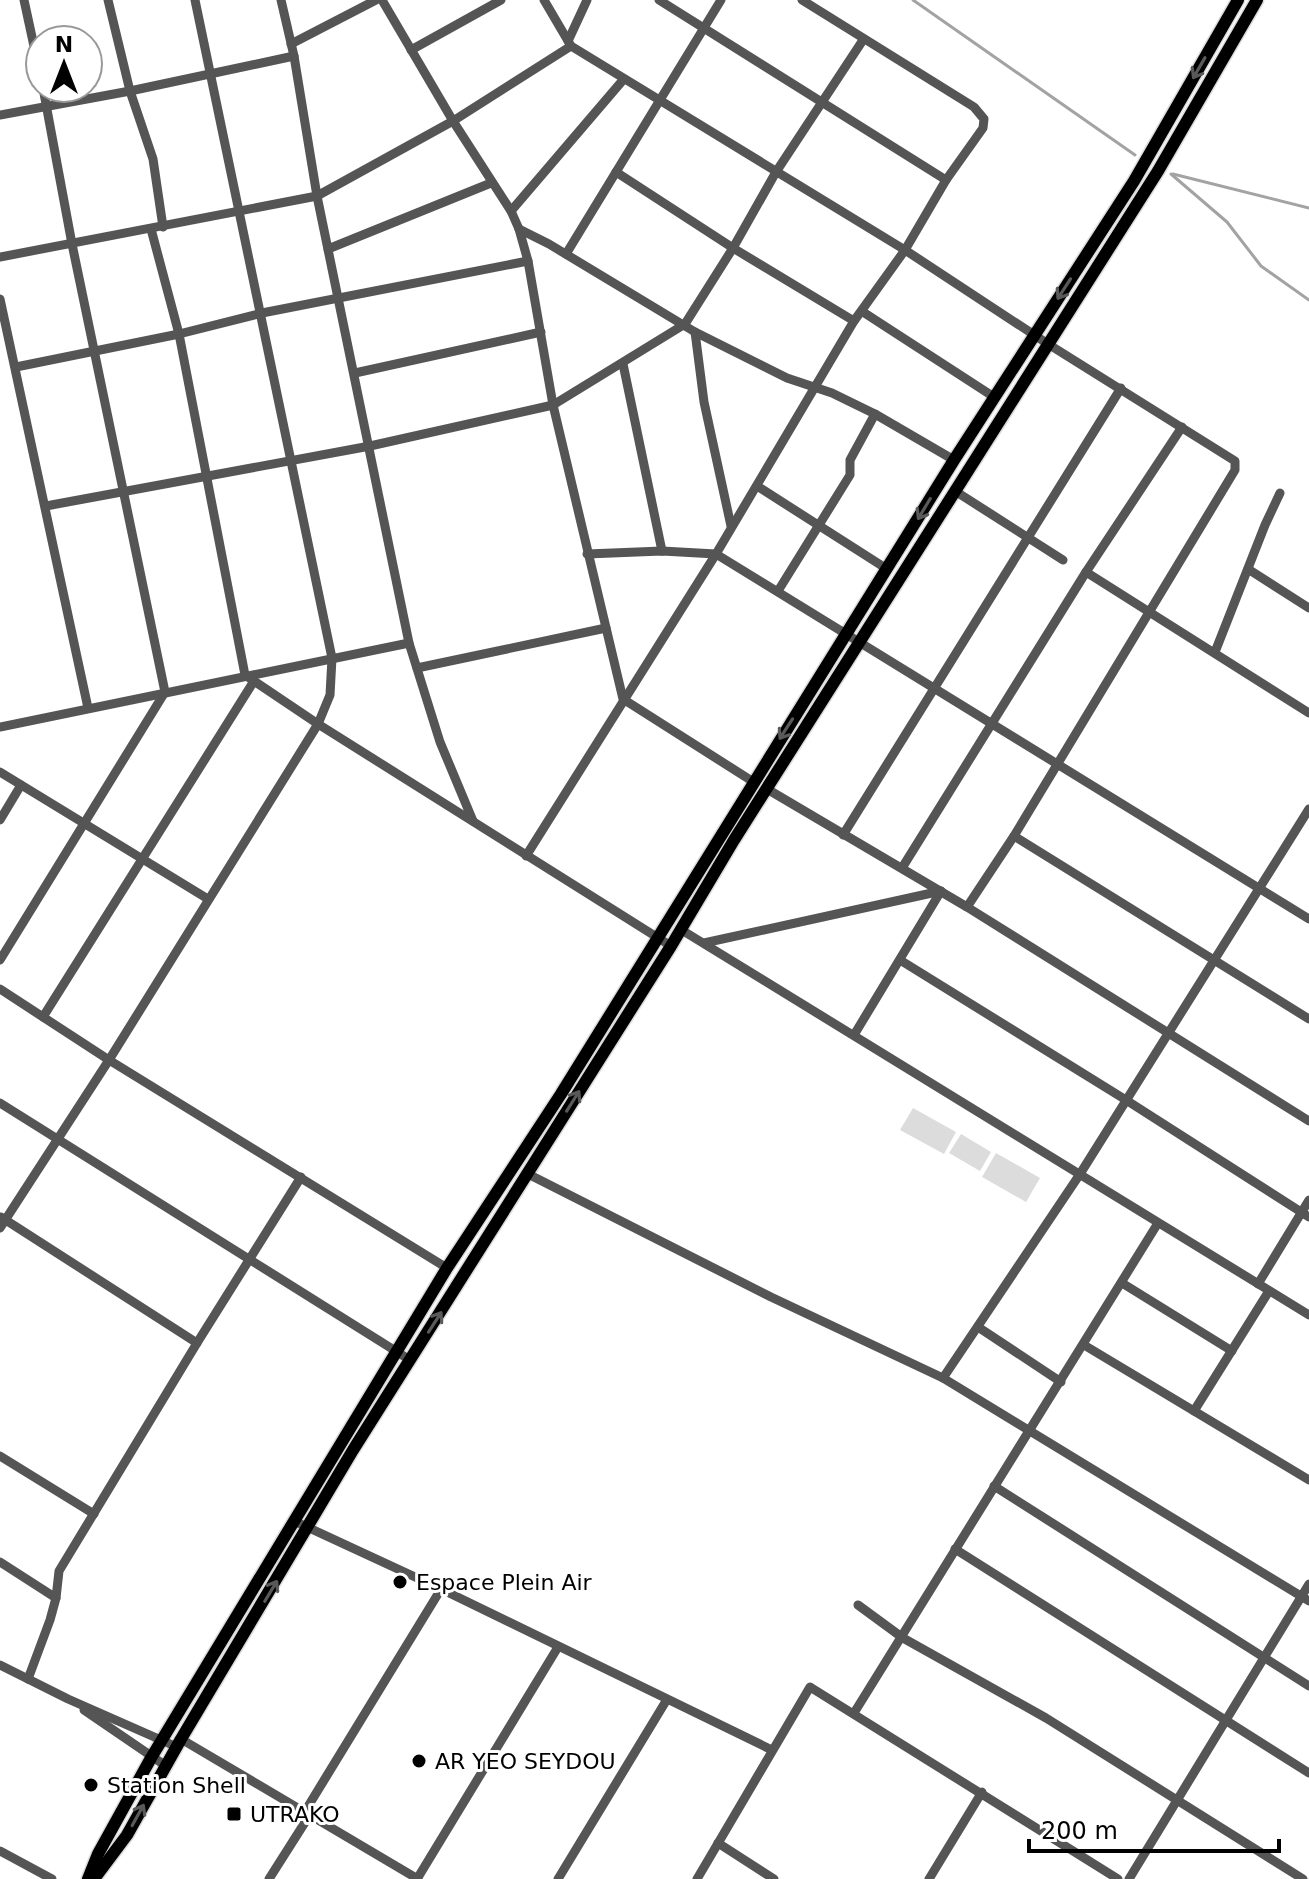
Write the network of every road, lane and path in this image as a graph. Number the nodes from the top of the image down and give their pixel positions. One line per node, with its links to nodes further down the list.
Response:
1 (24, 0): 14 (street)
2 (108, 0): 23 (street)
3 (195, 0): 21 (street)
4 (281, 0): 18 (street)
5 (379, 0): 18 (street); 19 (street)
6 (501, 0): 19 (street)
7 (544, 0): 17 (street)
8 (587, 0): 17 (street)
9 (659, 0): 15 (street)
10 (721, 0): 15 (street)
11 (802, 0): 16 (street)
12 (1238, 0): 56 (highway, one-way to 56)
13 (1257, 0): 57 (highway)
14 (29, 24)
15 (705, 28): 24 (street); 25 (street)
16 (863, 40): 24 (street); 32 (street)
17 (569, 43): 22 (street); 29 (street)
18 (291, 44): 20 (street)
19 (411, 50): 29 (street)
20 (294, 56): 21 (street); 34 (street)
21 (211, 75): 23 (street); 36 (street)
22 (623, 80): 25 (street); 35 (street)
23 (130, 91): 27 (street); 37 (street)
24 (823, 100): 31 (street); 32 (street)
25 (658, 101): 30 (street); 31 (street)
26 (46, 104): 27 (street)
27 (47, 107): 28 (street); 40 (street)
28 (0, 115)
29 (453, 121): 33 (street); 34 (street)
30 (616, 172): 41 (street); 44 (street)
31 (776, 172): 41 (street); 43 (street)
32 (946, 180): 43 (street)
33 (491, 183): 35 (street); 42 (street)
34 (317, 196): 36 (street); 42 (street)
35 (511, 211): 39 (street)
36 (240, 212): 37 (street); 50 (street)
37 (163, 227): 38 (street)
38 (151, 229): 40 (street); 55 (street)
39 (519, 229): 44 (street); 46 (street)
40 (72, 244): 45 (street); 58 (street)
41 (733, 248): 51 (street); 52 (street)
42 (328, 249): 47 (street)
43 (905, 250): 49 (street); 56 (street)
44 (566, 254): 52 (street)
45 (0, 257)
46 (528, 261): 47 (street); 53 (street)
47 (339, 297): 50 (street); 61 (street)
48 (0, 299): 60 (street)
49 (863, 312): 51 (street); 64 (street)
50 (262, 313): 55 (street); 69 (street)
51 (854, 321): 62 (street)
52 (685, 324): 54 (street); 59 (street)
53 (541, 332): 61 (street); 65 (street)
54 (695, 332): 62 (street); 78 (street)
55 (179, 334): 58 (street); 71 (street)
56 (1035, 335): 57 (street); 64 (highway)
57 (1048, 344): 63 (street); 73 (highway)
58 (96, 351): 60 (street); 74 (street)
59 (623, 364): 65 (street); 80 (street)
60 (16, 367): 76 (street)
61 (355, 373): 68 (street)
62 (815, 386): 66 (street); 72 (street)
63 (1121, 388): 67 (street); 79 (street)
64 (994, 397): 70 (highway)
65 (553, 405): 68 (street); 81 (street)
66 (875, 414): 70 (street); 77 (street)
67 (1182, 427): 86 (street); 89 (street)
68 (370, 446): 69 (street); 93 (street)
69 (290, 460): 71 (street); 95 (street)
70 (954, 460): 84 (highway, one-way to 84)
71 (206, 476): 74 (street); 97 (street)
72 (757, 486): 77 (street); 78 (street)
73 (955, 491): 79 (street); 92 (highway)
74 (125, 492): 76 (street); 99 (street)
75 (1280, 493): 85 (street)
76 (46, 506): 101 (street)
77 (818, 525): 84 (street); 87 (street)
78 (731, 526): 82 (street)
79 (1028, 537): 83 (street); 98 (street)
80 (662, 551): 81 (street); 82 (street)
81 (587, 554): 90 (street)
82 (716, 554): 87 (street); 100 (street)
83 (1063, 560)
84 (887, 569): 91 (highway)
85 (1248, 569): 88 (street); 94 (street)
86 (1086, 572): 89 (street); 104 (street)
87 (778, 591): 91 (street)
88 (1309, 608)
89 (1150, 611): 94 (street); 106 (street)
90 (606, 628): 96 (street); 100 (street)
91 (847, 633): 92 (street); 108 (highway, one-way to 108)
92 (860, 641): 98 (street); 110 (highway)
93 (409, 643): 95 (street); 96 (street)
94 (1215, 652): 102 (street)
95 (332, 658): 97 (street); 103 (street)
96 (417, 668): 113 (street)
97 (249, 678): 99 (street); 103 (street); 118 (street)
98 (934, 687): 104 (street); 115 (street)
99 (165, 692): 101 (street); 114 (street)
100 (623, 699): 108 (street); 117 (street)
101 (88, 708): 105 (street)
102 (1309, 713)
103 (318, 724): 113 (street); 122 (street)
104 (993, 725): 106 (street); 119 (street)
105 (0, 727)
106 (1056, 764): 116 (street); 120 (street)
107 (0, 772): 109 (street)
108 (752, 781): 126 (highway)
109 (21, 785): 112 (street); 114 (street)
110 (767, 789): 115 (street); 125 (highway)
111 (1308, 812): 120 (street)
112 (0, 820)
113 (473, 821): 117 (street)
114 (84, 823): 118 (street); 129 (street)
115 (843, 835): 119 (street)
116 (1014, 836): 123 (street); 131 (street)
117 (526, 856): 126 (street)
118 (141, 859): 122 (street); 133 (street)
119 (902, 868): 121 (street)
120 (1259, 888): 124 (street); 131 (street)
121 (941, 891): 123 (street); 127 (street); 130 (street)
122 (208, 899): 137 (street)
123 (967, 907): 135 (street)
124 (1309, 919)
125 (680, 929): 127 (street); 128 (highway)
126 (658, 937): 128 (street); 150 (highway)
127 (704, 943): 136 (street)
128 (671, 946): 142 (highway, one-way to 128)
129 (0, 960)
130 (900, 960): 136 (street); 138 (street)
131 (1215, 961): 134 (street); 135 (street)
132 (0, 989): 133 (street)
133 (43, 1017): 137 (street)
134 (1309, 1019)
135 (1168, 1033): 138 (street); 140 (street)
136 (854, 1035): 143 (street)
137 (109, 1060): 141 (street); 144 (street)
138 (1126, 1100): 143 (street); 146 (street)
139 (0, 1103): 141 (street)
140 (1309, 1121)
141 (58, 1138): 147 (street); 149 (street)
142 (528, 1174): 160 (highway, one-way to 142); 161 (street)
143 (1080, 1174): 148 (street); 155 (street)
144 (301, 1177): 149 (street); 150 (street)
145 (1309, 1200): 146 (street)
146 (1305, 1215): 152 (street)
147 (2, 1222): 156 (street)
148 (1158, 1223): 151 (street); 152 (street)
149 (249, 1258): 156 (street); 159 (street)
150 (447, 1268): 159 (highway)
151 (1122, 1283): 157 (street); 158 (street)
152 (1258, 1284): 153 (street)
153 (1269, 1291): 154 (street); 158 (street)
154 (1309, 1315)
155 (978, 1327): 161 (street); 162 (street)
156 (197, 1343): 168 (street)
157 (1084, 1345): 162 (street); 163 (street)
158 (1232, 1351): 163 (street)
159 (397, 1352): 160 (street); 169 (highway)
160 (410, 1360): 170 (highway)
161 (943, 1378): 164 (street)
162 (1061, 1382): 164 (street)
163 (1194, 1411): 166 (street)
164 (1031, 1432): 167 (street); 176 (street)
165 (0, 1456): 168 (street)
166 (1309, 1480)
167 (994, 1486): 171 (street); 180 (street)
168 (94, 1514): 175 (street)
169 (294, 1521): 170 (street); 188 (highway)
170 (309, 1528): 174 (street); 189 (highway, one-way to 170)
171 (955, 1549): 178 (street); 187 (street)
172 (0, 1562): 175 (street)
173 (1309, 1584): 176 (street)
174 (441, 1589): 179 (street); 196 (street)
175 (56, 1598): 182 (street)
176 (1305, 1599): 180 (street)
177 (858, 1605): 178 (street)
178 (903, 1638): 186 (street); 195 (street)
179 (558, 1647): 185 (street); 202 (street)
180 (1263, 1658): 183 (street); 187 (street)
181 (0, 1665): 182 (street)
182 (28, 1679): 184 (street)
183 (1309, 1686)
184 (68, 1699): 188 (street); 191 (street)
185 (666, 1701): 190 (street); 203 (street)
186 (854, 1713): 190 (street); 194 (street)
187 (1225, 1721): 193 (street); 195 (street)
188 (162, 1740): 189 (street); 191 (highway)
189 (179, 1743): 192 (highway); 196 (street)
190 (772, 1750): 197 (street)
191 (151, 1758): 192 (street); 200 (highway)
192 (166, 1766): 200 (highway, one-way to 192)
193 (1309, 1773)
194 (982, 1792): 206 (street); 207 (street)
195 (1179, 1800): 208 (street); 209 (street)
196 (307, 1814): 201 (street); 202 (street)
197 (718, 1843): 204 (street); 205 (street)
198 (0, 1851): 199 (street)
199 (52, 1879)
200 (91, 1879)
201 (269, 1879)
202 (417, 1879)
203 (558, 1879)
204 (697, 1879)
205 (774, 1879)
206 (929, 1879)
207 (1118, 1879)
208 (1129, 1879)
209 (1303, 1879)

